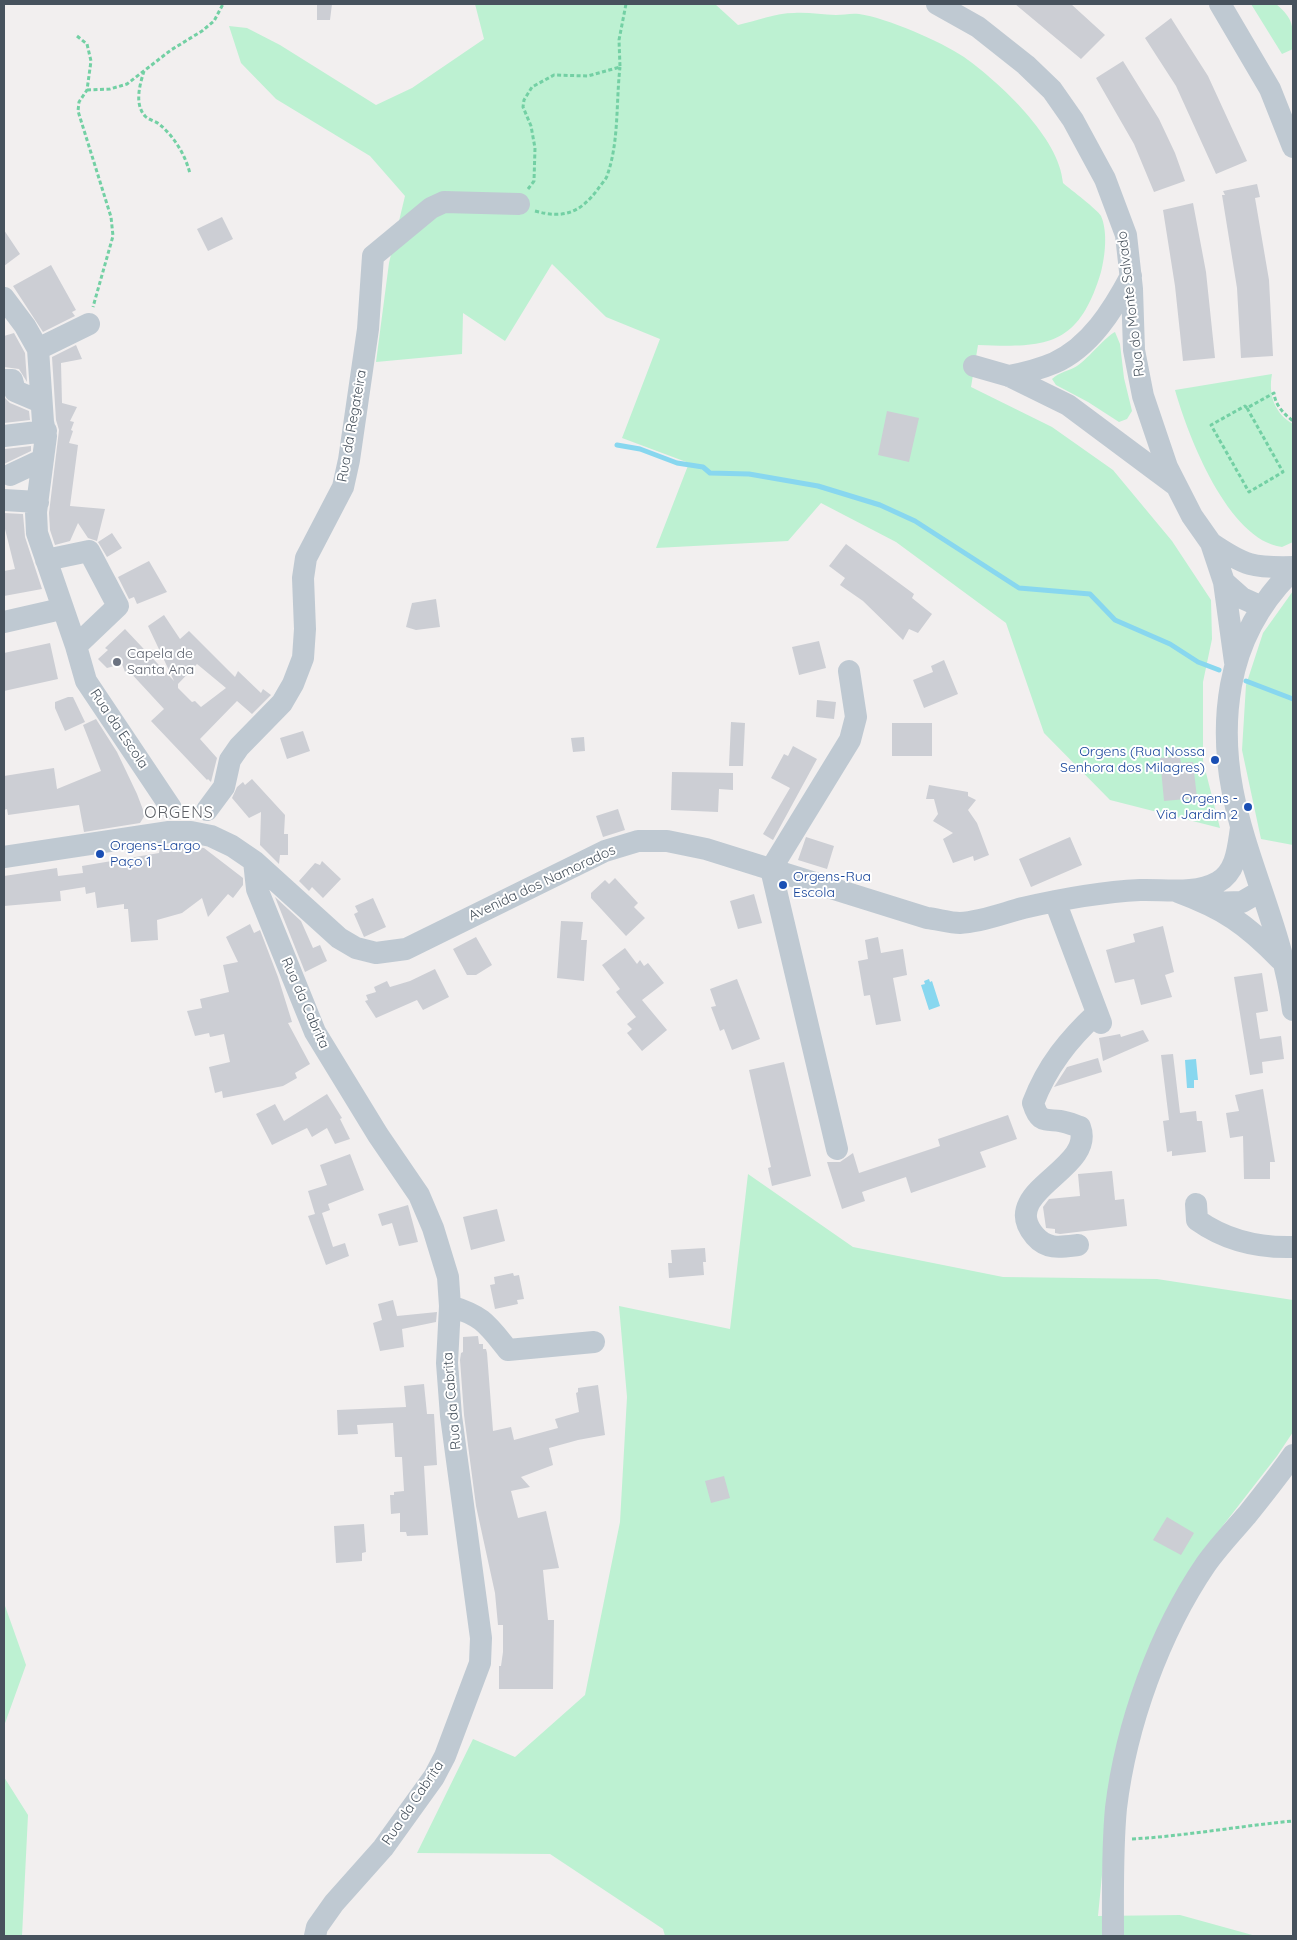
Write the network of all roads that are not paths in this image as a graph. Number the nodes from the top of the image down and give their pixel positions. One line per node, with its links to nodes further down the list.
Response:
1 (1220, 4): 3 (street)
2 (945, 6): 5 (street, Rua do Monte Salvado)
3 (1293, 148)
4 (519, 204): 32 (street, Rua da Regateira)
5 (1131, 276): 10 (street); 17 (street, Rua do Monte Salvado)
6 (4, 298): 8 (street)
7 (89, 324): 8 (street)
8 (38, 348): 12 (street, Rua da Escola)
9 (974, 366): 10 (street)
10 (1009, 376): 17 (street)
11 (4, 380): 12 (street)
12 (41, 402): 13 (street, Rua da Escola)
13 (46, 431): 14 (street); 15 (street, Rua da Escola)
14 (4, 436)
15 (42, 460): 16 (street); 19 (street, Rua da Escola)
16 (10, 474)
17 (1178, 487): 20 (street, Rua do Monte Salvado)
18 (4, 500): 19 (street)
19 (38, 502): 22 (street, Rua da Escola)
20 (1211, 544): 21 (street); 24 (street)
21 (1233, 558): 23 (street); 25 (street)
22 (46, 560): 26 (street, Rua da Escola); 28 (street)
23 (1293, 569): 25 (street)
24 (1224, 582): 25 (street); 29 (street)
25 (1262, 607): 29 (street)
26 (61, 609): 27 (street); 28 (street, Rua da Escola)
27 (4, 622)
28 (76, 646): 31 (street, Rua da Escola)
29 (1235, 663): 33 (street)
30 (848, 671): 38 (street)
31 (171, 808): 32 (street); 34 (street)
32 (207, 810): 35 (street)
33 (1240, 828): 39 (street); 41 (street)
34 (149, 837): 35 (street, Avenida dos Namorados); 36 (street, Avenida dos Namorados)
35 (227, 842): 37 (street, Avenida dos Namorados)
36 (4, 857)
37 (254, 861): 38 (street, Avenida dos Namorados); 50 (street, Rua da Cabrita)
38 (771, 869): 42 (street, Avenida dos Namorados); 46 (street)
39 (1220, 881): 40 (street); 41 (street)
40 (1175, 891): 42 (street, Avenida dos Namorados); 43 (street)
41 (1261, 891): 43 (street); 44 (street)
42 (1055, 900): 48 (street)
43 (1208, 903): 44 (street)
44 (1282, 961): 45 (street)
45 (1293, 1010)
46 (838, 1149)
47 (1196, 1204): 49 (street)
48 (1078, 1245)
49 (1293, 1247)
50 (450, 1306): 51 (street); 53 (street, Rua da Cabrita)
51 (594, 1342)
52 (1293, 1455): 54 (street)
53 (315, 1936)
54 (1113, 1936)

